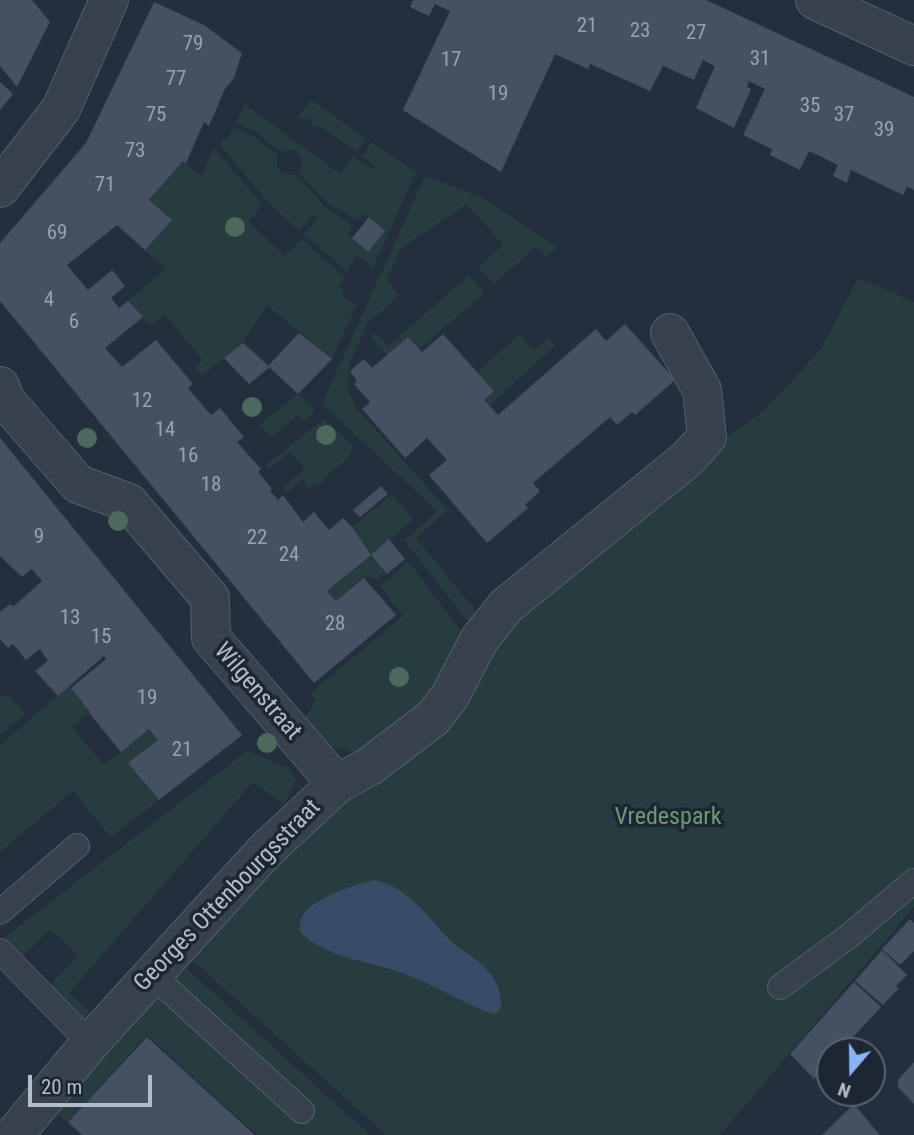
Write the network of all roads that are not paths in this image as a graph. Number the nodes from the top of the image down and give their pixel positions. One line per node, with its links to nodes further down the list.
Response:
1 (109, 0): 4 (street)
2 (815, 0): 3 (street)
3 (914, 46)
4 (0, 188)
5 (670, 333): 7 (street, Georges Ottenbourgsstraat)
6 (0, 386): 7 (street, Wilgenstraat)
7 (337, 784): 12 (street, Georges Ottenbourgsstraat)
8 (76, 846): 10 (lane)
9 (914, 881): 13 (lane)
10 (0, 912)
11 (0, 951): 14 (lane)
12 (152, 975): 14 (street, Georges Ottenbourgsstraat); 15 (lane)
13 (780, 987)
14 (90, 1043): 16 (street, Georges Ottenbourgsstraat)
15 (302, 1111)
16 (14, 1135)

